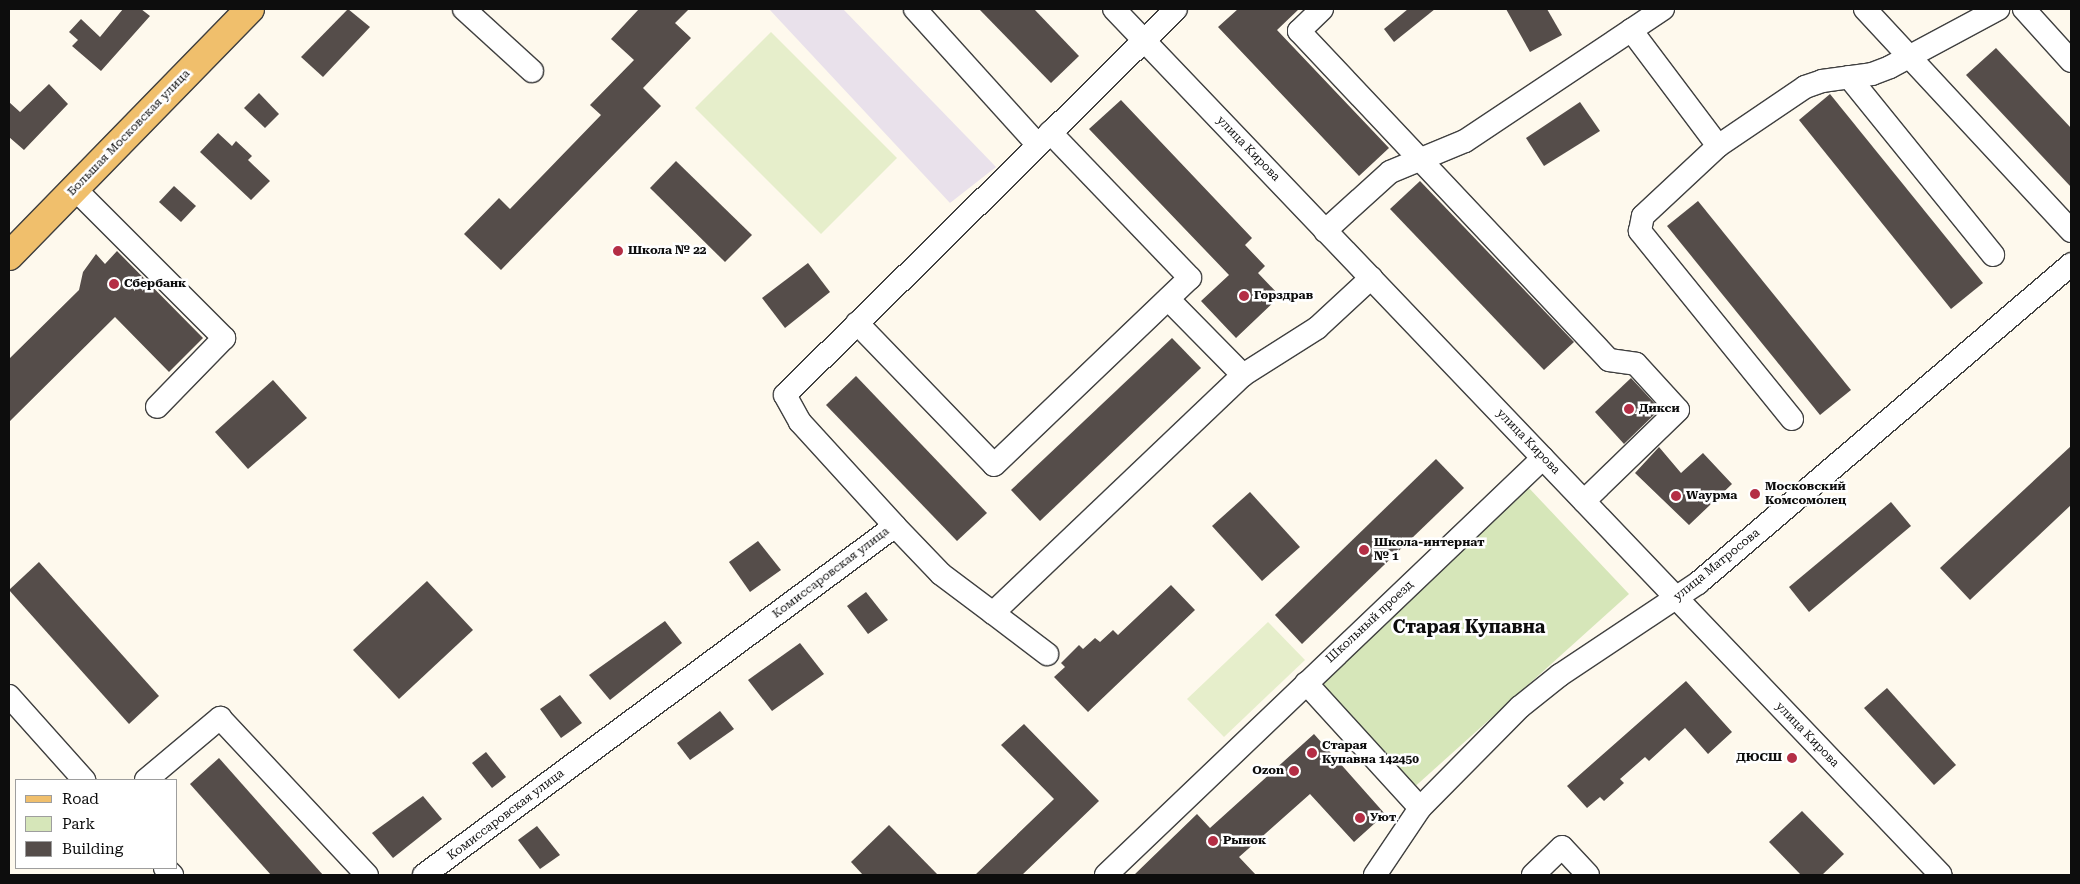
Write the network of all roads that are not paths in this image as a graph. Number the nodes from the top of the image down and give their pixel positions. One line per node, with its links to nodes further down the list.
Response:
1 (250, 9): 20 (main road, Большая Московская улица)
2 (464, 9): 15 (street)
3 (915, 9): 17 (street)
4 (1114, 9): 12 (street, улица Кирова)
5 (1176, 9): 12 (street)
6 (1322, 9): 19 (street)
7 (1663, 9): 11 (street)
8 (1865, 9): 13 (street)
9 (1998, 9): 13 (street)
10 (2024, 9): 14 (street)
11 (1631, 30): 18 (street); 19 (street)
12 (1143, 40): 17 (street); 21 (street, улица Кирова)
13 (1910, 57): 16 (street); 22 (street)
14 (2071, 61)
15 (532, 71)
16 (1849, 77): 18 (street); 23 (street)
17 (1044, 138): 27 (street); 28 (street)
18 (1718, 146): 31 (street)
19 (1420, 160): 21 (street); 33 (street)
20 (74, 189): 24 (main road, Большая Московская улица); 30 (street)
21 (1326, 231): 26 (street, улица Кирова)
22 (2071, 231)
23 (1993, 255)
24 (9, 256)
25 (2071, 264): 35 (street, улица Матросова)
26 (1370, 278): 29 (street); 32 (street, улица Кирова)
27 (1168, 299): 28 (street); 29 (street)
28 (857, 323): 34 (street)
29 (1243, 375): 36 (street)
30 (157, 407)
31 (1792, 419)
32 (1543, 458): 33 (street, улица Кирова); 38 (street, Школьный проезд)
33 (1584, 501): 35 (street, улица Кирова)
34 (895, 526): 36 (street, Комиссаровская улица); 44 (street, Комиссаровская улица)
35 (1677, 598): 42 (street, улица Матросова); 49 (street, улица Кирова)
36 (993, 613): 37 (street, Комиссаровская улица)
37 (1047, 654)
38 (1306, 682): 42 (street); 45 (street, Школьный проезд)
39 (9, 696): 40 (street)
40 (83, 779)
41 (147, 779): 43 (street)
42 (1420, 808): 46 (street, улица Матросова)
43 (367, 875)
44 (424, 875)
45 (1106, 875)
46 (1375, 875)
47 (1532, 875): 48 (street)
48 (1588, 875)
49 (1941, 875)

